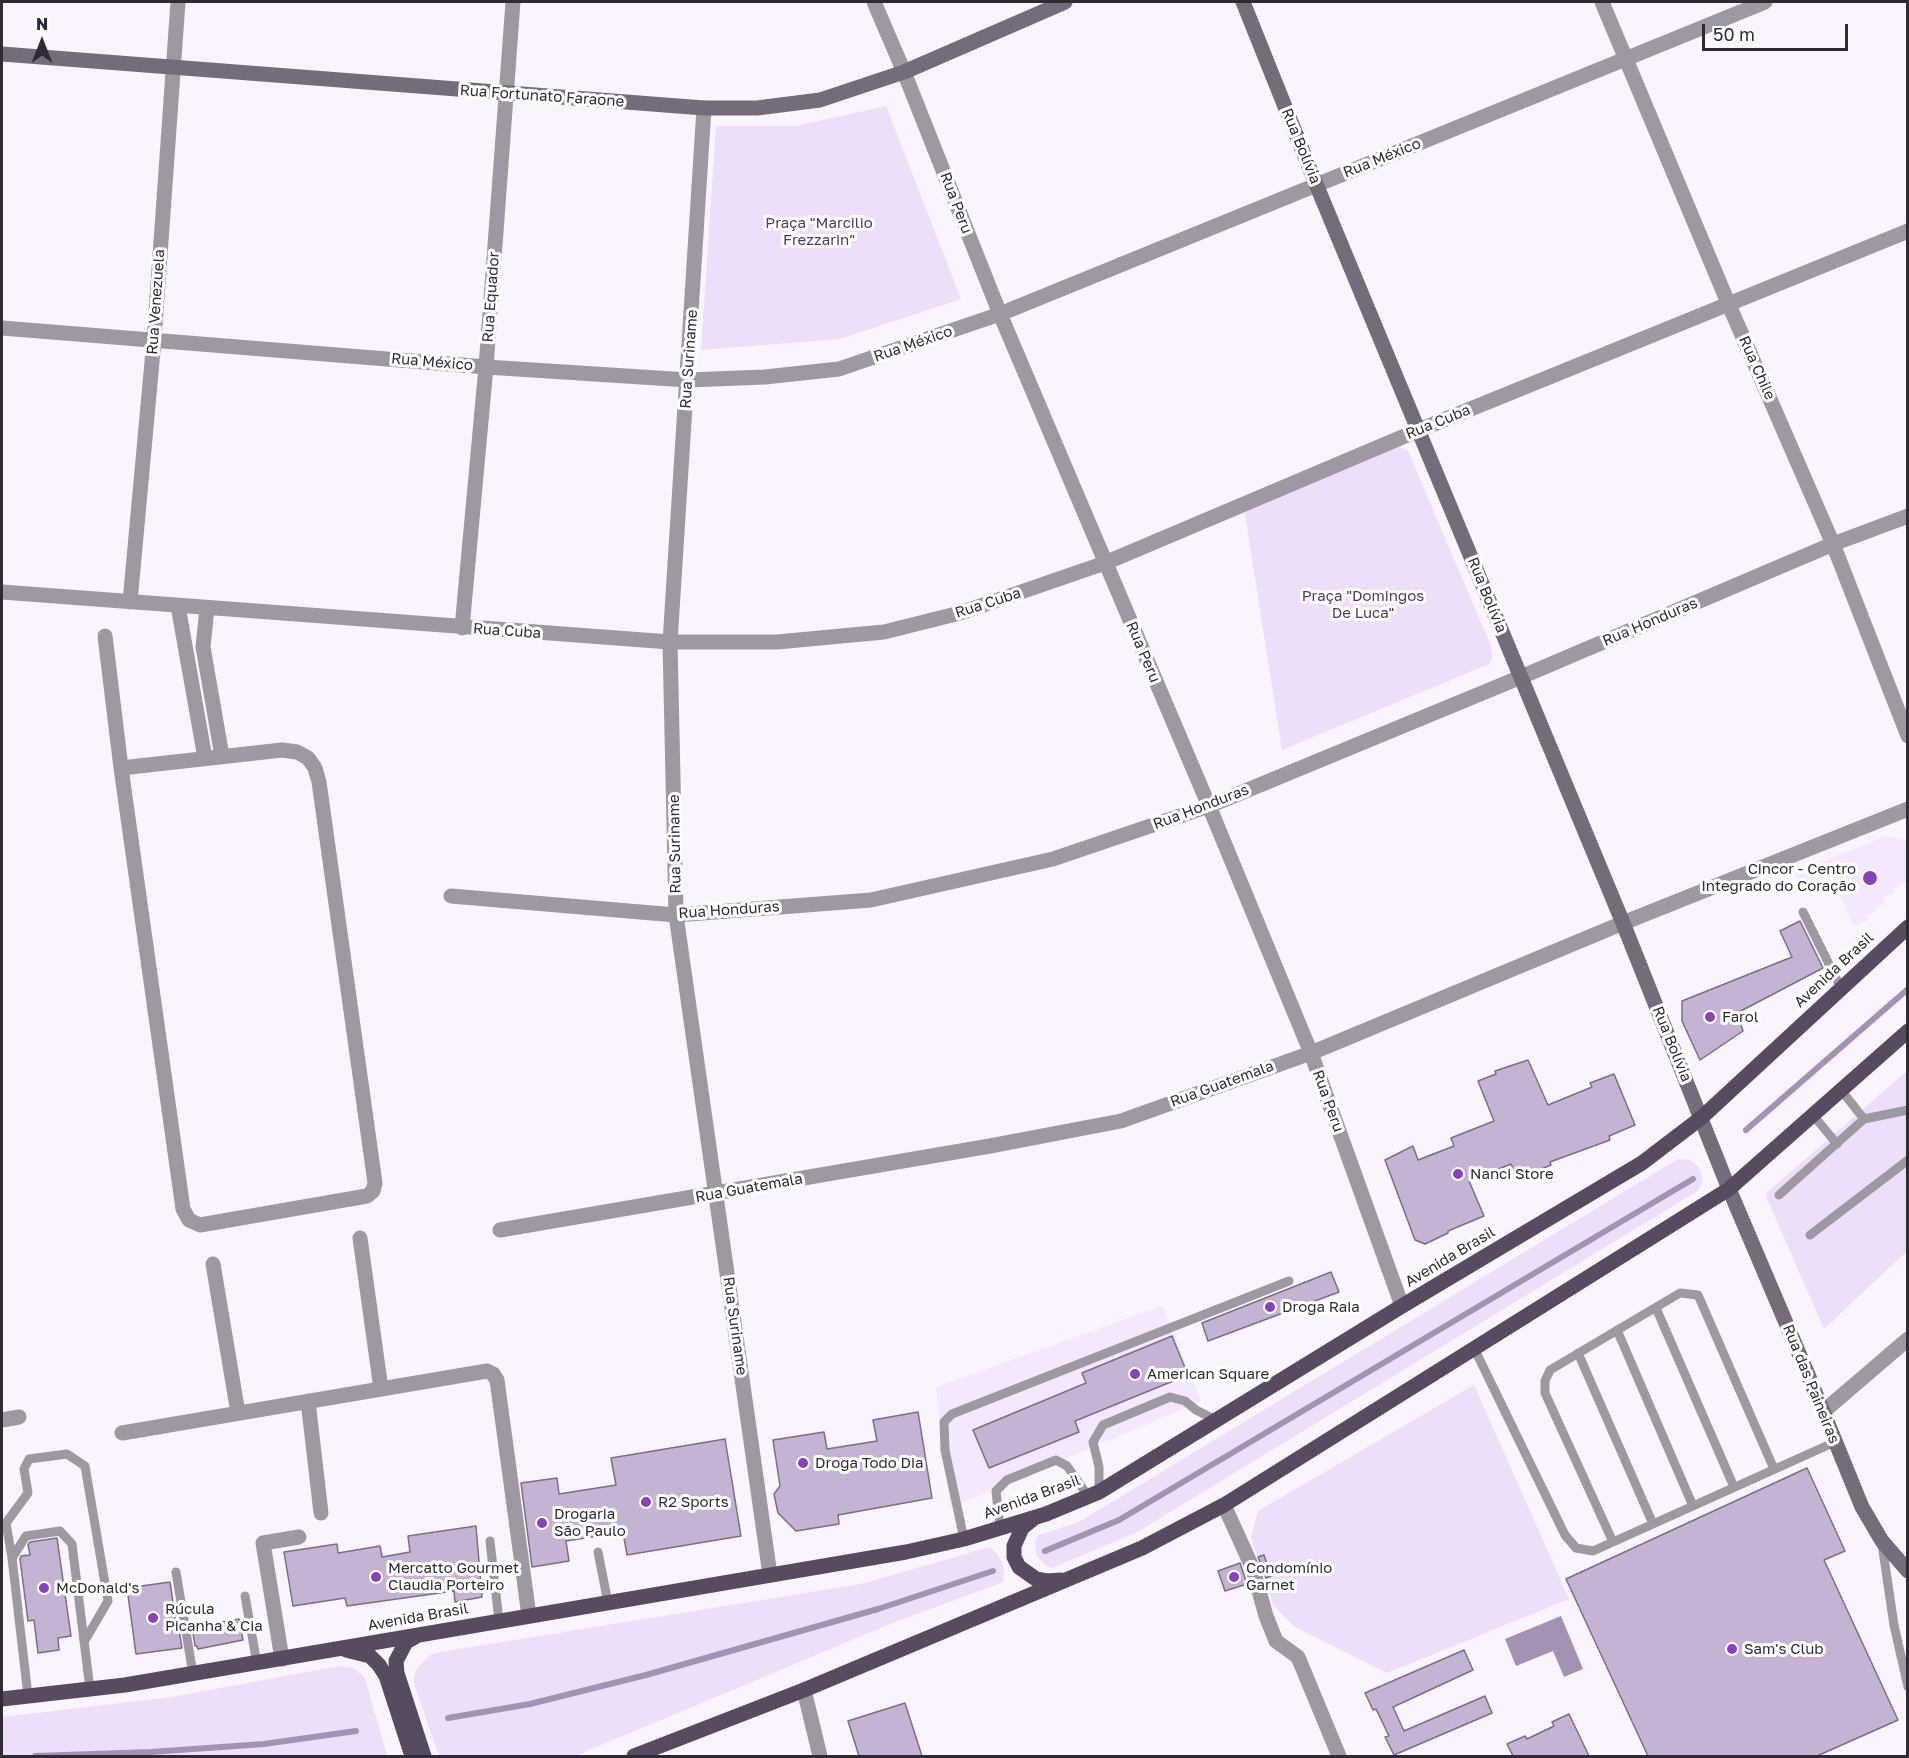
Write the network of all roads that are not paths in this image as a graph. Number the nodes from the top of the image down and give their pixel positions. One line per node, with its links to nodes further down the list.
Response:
1 (178, 2): 10 (street, Rua Venezuela)
2 (513, 2): 12 (street, Rua Equador)
3 (874, 2): 11 (street, Rua Peru)
4 (1065, 2): 11 (main road, Rua Fortunato Faraone)
5 (1243, 2): 14 (main road, Rua Bolívia)
6 (1602, 2): 9 (street, Rua Chile)
7 (1765, 2): 9 (street, Rua México)
8 (2, 54): 10 (main road, Rua Fortunato Faraone)
9 (1625, 59): 14 (street, Rua México); 16 (street, Rua Chile)
10 (173, 68): 12 (main road, Rua Fortunato Faraone); 19 (street, Rua Venezuela)
11 (904, 72): 13 (main road, Rua Fortunato Faraone); 17 (street, Rua Peru)
12 (506, 93): 13 (main road, Rua Fortunato Faraone); 20 (street, Rua Equador)
13 (704, 108): 21 (street, Rua Suriname)
14 (1316, 184): 17 (street, Rua México); 22 (main road, Rua Bolívia)
15 (1908, 231): 16 (street, Rua Cuba)
16 (1729, 305): 22 (street, Rua Cuba); 24 (street, Rua Chile)
17 (1000, 314): 21 (street, Rua México); 25 (street, Rua Peru)
18 (2, 328): 19 (street, Rua México)
19 (154, 340): 20 (street, Rua México); 27 (street, Rua Venezuela)
20 (486, 367): 21 (street, Rua México); 30 (street, Rua Equador)
21 (688, 380): 32 (street, Rua Suriname)
22 (1419, 430): 25 (street, Rua Cuba); 33 (main road, Rua Bolívia)
23 (1908, 516): 24 (street, Rua Honduras)
24 (1833, 544): 33 (street, Rua Honduras); 34 (street, Rua Chile)
25 (1105, 563): 32 (street, Rua Cuba); 38 (street, Rua Peru)
26 (2, 592): 27 (street, Rua Cuba)
27 (130, 602): 28 (street, Rua Cuba)
28 (178, 606): 29 (street, Rua Cuba); 36 (street)
29 (207, 608): 30 (street, Rua Cuba); 35 (street)
30 (462, 628): 32 (street, Rua Cuba)
31 (105, 636): 37 (street)
32 (670, 642): 42 (street, Rua Suriname)
33 (1521, 677): 38 (street, Rua Honduras); 43 (main road, Rua Bolívia)
34 (1908, 736)
35 (222, 756): 36 (street); 37 (street)
36 (204, 758): 37 (street)
37 (121, 768)
38 (1209, 806): 42 (street, Rua Honduras); 47 (street, Rua Peru)
39 (1908, 809): 43 (street, Rua Guatemala)
40 (451, 896): 42 (street, Rua Honduras)
41 (1803, 912): 45 (lane)
42 (676, 915): 56 (street, Rua Suriname)
43 (1623, 923): 47 (street, Rua Guatemala); 51 (main road, Rua Bolívia)
44 (1908, 927): 45 (main road, Avenida Brasil)
45 (1841, 988): 51 (main road, Avenida Brasil)
46 (1908, 1031): 48 (main road)
47 (1311, 1053): 56 (street, Rua Guatemala); 63 (street, Rua Peru)
48 (1841, 1090): 50 (main road); 52 (lane)
49 (1908, 1110): 52 (lane)
50 (1813, 1115): 53 (lane); 55 (main road)
51 (1701, 1118): 55 (main road, Rua Bolívia); 63 (main road, Avenida Brasil)
52 (1864, 1119): 53 (lane)
53 (1837, 1144): 57 (lane)
54 (1908, 1161): 59 (lane)
55 (1729, 1189): 67 (main road); 71 (main road, Rua das Paineiras)
56 (716, 1194): 58 (street, Rua Guatemala); 96 (street, Rua Suriname)
57 (1779, 1195)
58 (500, 1230)
59 (1810, 1235)
60 (360, 1238): 69 (street)
61 (213, 1264): 72 (street)
62 (1289, 1281): 88 (lane)
63 (1402, 1306): 75 (main road, Avenida Brasil)
64 (1656, 1308): 65 (lane); 78 (lane); 79 (lane)
65 (1617, 1330): 68 (lane); 82 (lane)
66 (1908, 1339): 71 (street)
67 (1474, 1348): 81 (main road); 91 (lane)
68 (1578, 1353): 85 (lane); 91 (lane)
69 (381, 1389): 70 (street); 100 (street)
70 (308, 1401): 72 (street); 83 (street)
71 (1824, 1411): 77 (main road, Rua das Paineiras)
72 (238, 1413): 76 (street)
73 (19, 1417): 74 (street)
74 (2, 1420)
75 (1216, 1420): 80 (main road, Avenida Brasil); 80 (lane)
76 (122, 1433)
77 (1835, 1442): 78 (lane); 90 (main road, Rua das Paineiras)
78 (1774, 1469): 79 (lane)
79 (1734, 1487): 82 (lane)
80 (1094, 1494): 84 (main road, Avenida Brasil); 86 (lane)
81 (1224, 1505): 97 (main road); 117 (street)
82 (1693, 1506): 85 (lane)
83 (321, 1513)
84 (1046, 1514): 86 (main road, Avenida Brasil); 97 (main road)
85 (1653, 1524): 91 (lane)
86 (1000, 1528): 88 (main road, Avenida Brasil)
87 (299, 1537): 105 (street)
88 (964, 1539): 96 (main road, Avenida Brasil)
89 (490, 1541): 101 (lane)
90 (1882, 1541): 94 (main road, Rua das Paineiras); 108 (lane)
91 (1613, 1542)
92 (598, 1552): 99 (lane)
93 (12, 1558): 103 (lane); 103 (lane); 111 (lane)
94 (1908, 1571)
95 (176, 1572): 107 (lane)
96 (770, 1575): 99 (main road, Avenida Brasil)
97 (1067, 1580): 110 (main road)
98 (245, 1596): 106 (lane)
99 (608, 1603): 100 (main road, Avenida Brasil)
100 (529, 1616): 101 (main road, Avenida Brasil)
101 (499, 1621): 102 (main road, Avenida Brasil)
102 (418, 1636): 104 (main road, Avenida Brasil); 114 (main road)
103 (84, 1642): 109 (lane)
104 (339, 1648): 105 (main road, Avenida Brasil); 113 (main road)
105 (282, 1659): 106 (main road, Avenida Brasil)
106 (257, 1664): 107 (main road, Avenida Brasil)
107 (193, 1674): 109 (main road, Avenida Brasil)
108 (1908, 1687)
109 (90, 1689): 111 (main road, Avenida Brasil)
110 (804, 1690): 115 (main road); 116 (street)
111 (28, 1696): 112 (main road, Avenida Brasil)
112 (2, 1698)
113 (412, 1756)
114 (424, 1756)
115 (634, 1756)
116 (820, 1756)
117 (1339, 1756)

